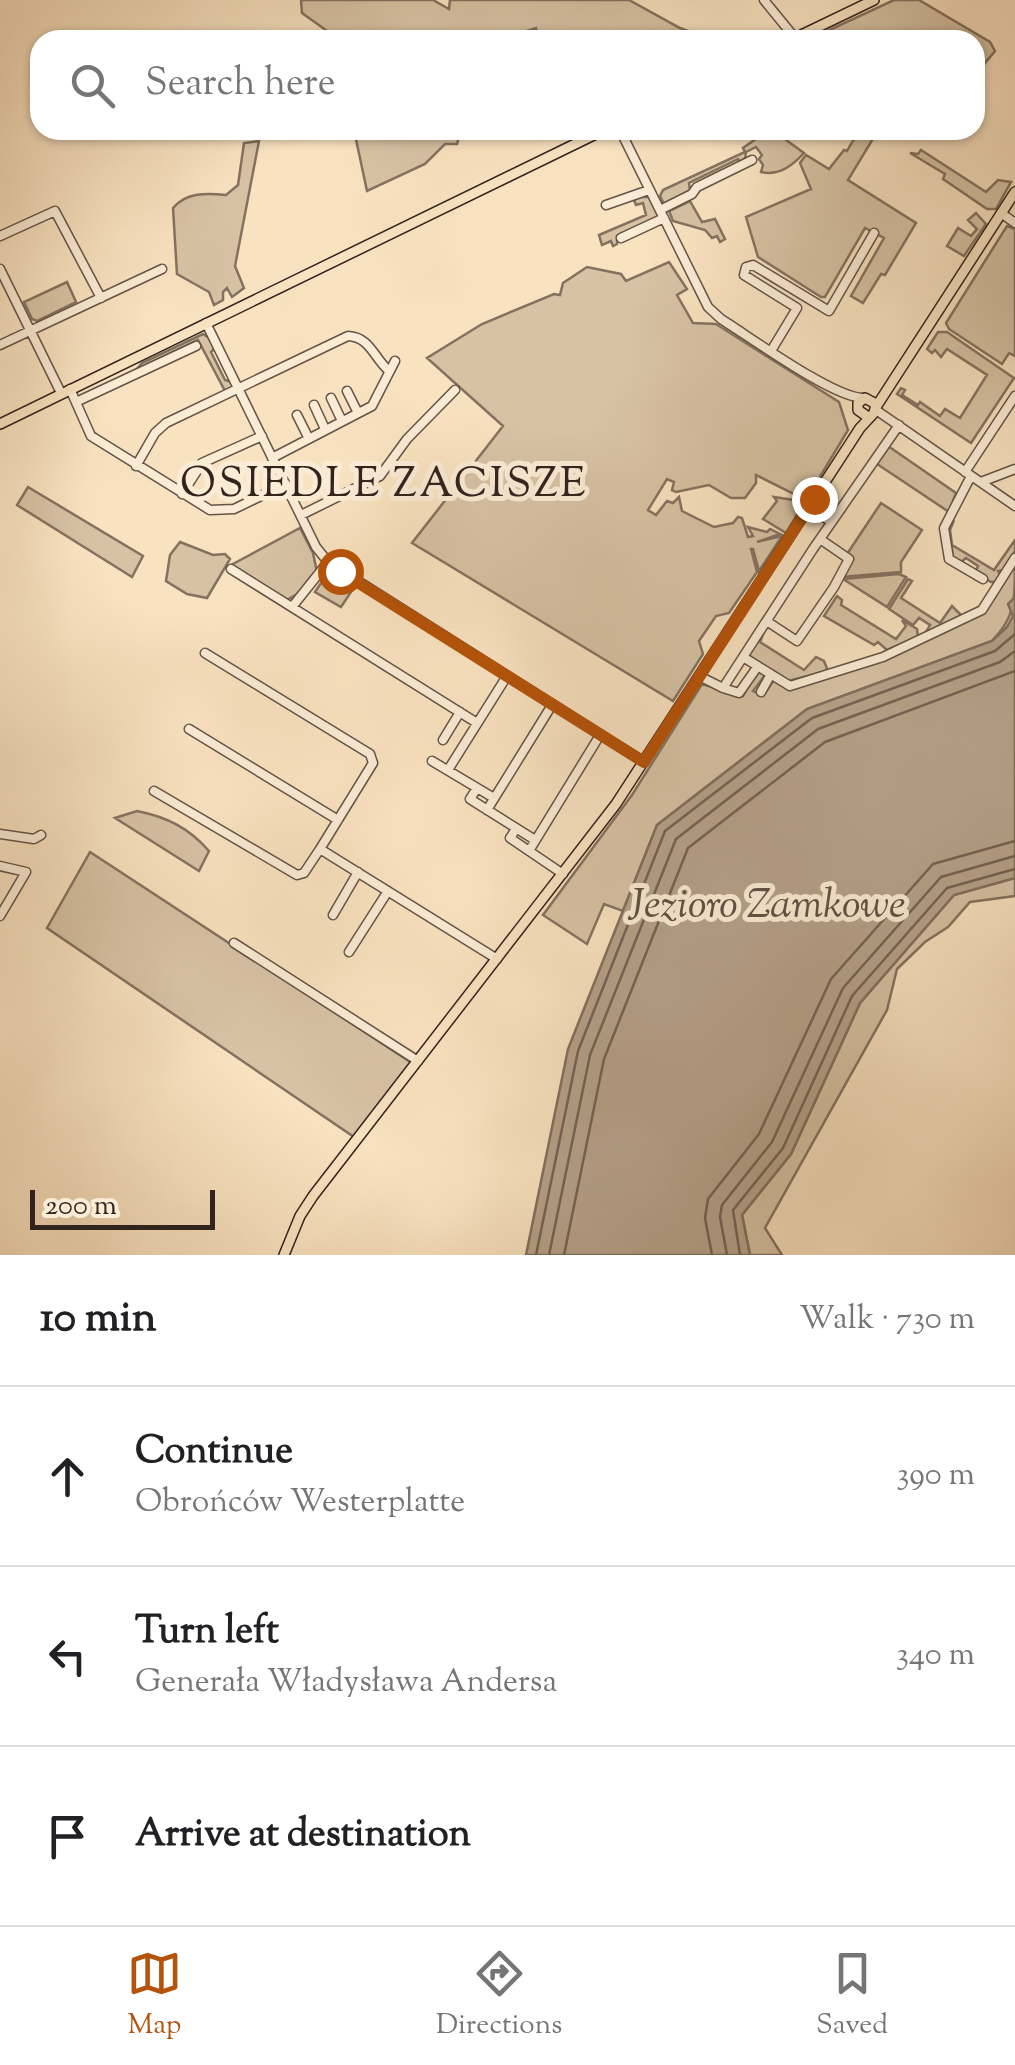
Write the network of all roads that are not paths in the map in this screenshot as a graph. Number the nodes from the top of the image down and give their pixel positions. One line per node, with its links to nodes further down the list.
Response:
1 (764, 0): 3 (street)
2 (874, 0): 4 (main road)
3 (786, 30)
4 (812, 30)
5 (583, 140): 22 (main road)
6 (625, 140): 8 (street)
7 (752, 160): 12 (street)
8 (650, 190): 10 (street); 12 (street)
9 (1015, 192): 11 (main road)
10 (606, 205)
11 (1001, 213): 13 (street); 37 (main road)
12 (662, 214): 16 (street); 26 (street)
13 (1015, 223)
14 (874, 232): 19 (street)
15 (0, 236): 20 (street)
16 (621, 238)
17 (0, 268): 23 (street)
18 (162, 269): 20 (street)
19 (805, 296): 21 (street); 21 (street)
20 (101, 298): 23 (street)
21 (797, 308): 26 (street)
22 (206, 324): 29 (street); 31 (main road)
23 (30, 331): 24 (street); 31 (street)
24 (0, 346)
25 (196, 346): 35 (street)
26 (771, 351): 37 (street)
27 (395, 361): 28 (street)
28 (389, 370): 29 (street); 38 (street)
29 (239, 387): 44 (street); 47 (street)
30 (455, 390): 55 (street)
31 (66, 391): 35 (street); 41 (main road)
32 (348, 391): 38 (street)
33 (1015, 396): 49 (street)
34 (331, 398): 40 (street)
35 (76, 402): 47 (street)
36 (314, 405): 43 (street)
37 (867, 407): 42 (street); 54 (main road)
38 (358, 413): 40 (street)
39 (297, 414): 45 (street)
40 (342, 421): 43 (street)
41 (0, 424)
42 (899, 425): 49 (street); 56 (street)
43 (325, 429): 45 (street)
44 (262, 436): 46 (street); 52 (street)
45 (308, 437): 46 (street)
46 (272, 458): 51 (street)
47 (136, 466): 52 (street)
48 (1015, 469): 50 (street)
49 (968, 474): 50 (street); 61 (street)
50 (980, 482): 53 (street)
51 (286, 484): 52 (street); 55 (street)
52 (182, 494)
53 (1015, 506)
54 (810, 507): 56 (street); 69 (main road)
55 (300, 516): 59 (street)
56 (832, 522): 57 (street)
57 (820, 539): 63 (street); 63 (street)
58 (1015, 558): 61 (street)
59 (328, 562): 62 (street); 68 (street)
60 (231, 569): 62 (street)
61 (989, 583): 67 (street)
62 (292, 608): 73 (street)
63 (768, 622): 65 (street)
64 (206, 653): 85 (street)
65 (743, 657): 66 (street); 70 (street)
66 (758, 666): 67 (street); 70 (street)
67 (771, 674): 71 (street)
68 (506, 676): 72 (street); 74 (street)
69 (698, 676): 70 (street); 79 (main road)
70 (722, 688)
71 (760, 692)
72 (552, 706): 76 (street); 83 (street)
73 (460, 712): 74 (street); 77 (street)
74 (477, 723): 80 (street)
75 (188, 729): 85 (street)
76 (600, 735): 79 (street); 89 (street)
77 (443, 740)
78 (432, 761): 80 (street)
79 (644, 762): 94 (main road)
80 (448, 770): 81 (street)
81 (477, 788): 83 (street); 84 (street)
82 (154, 791): 90 (street)
83 (494, 798): 84 (street)
84 (488, 810): 86 (street)
85 (338, 820): 90 (street)
86 (516, 829): 89 (street); 91 (street)
87 (0, 834): 88 (street)
88 (41, 835)
89 (535, 840): 91 (street)
90 (320, 849): 93 (street)
91 (529, 851): 94 (street)
92 (0, 866): 97 (street)
93 (358, 872): 95 (street); 96 (street)
94 (563, 874): 100 (main road)
95 (388, 891): 99 (street); 100 (street)
96 (333, 915)
97 (0, 916)
98 (234, 943): 101 (street)
99 (350, 952)
100 (497, 959): 101 (main road)
101 (418, 1060): 102 (main road)
102 (284, 1255)

